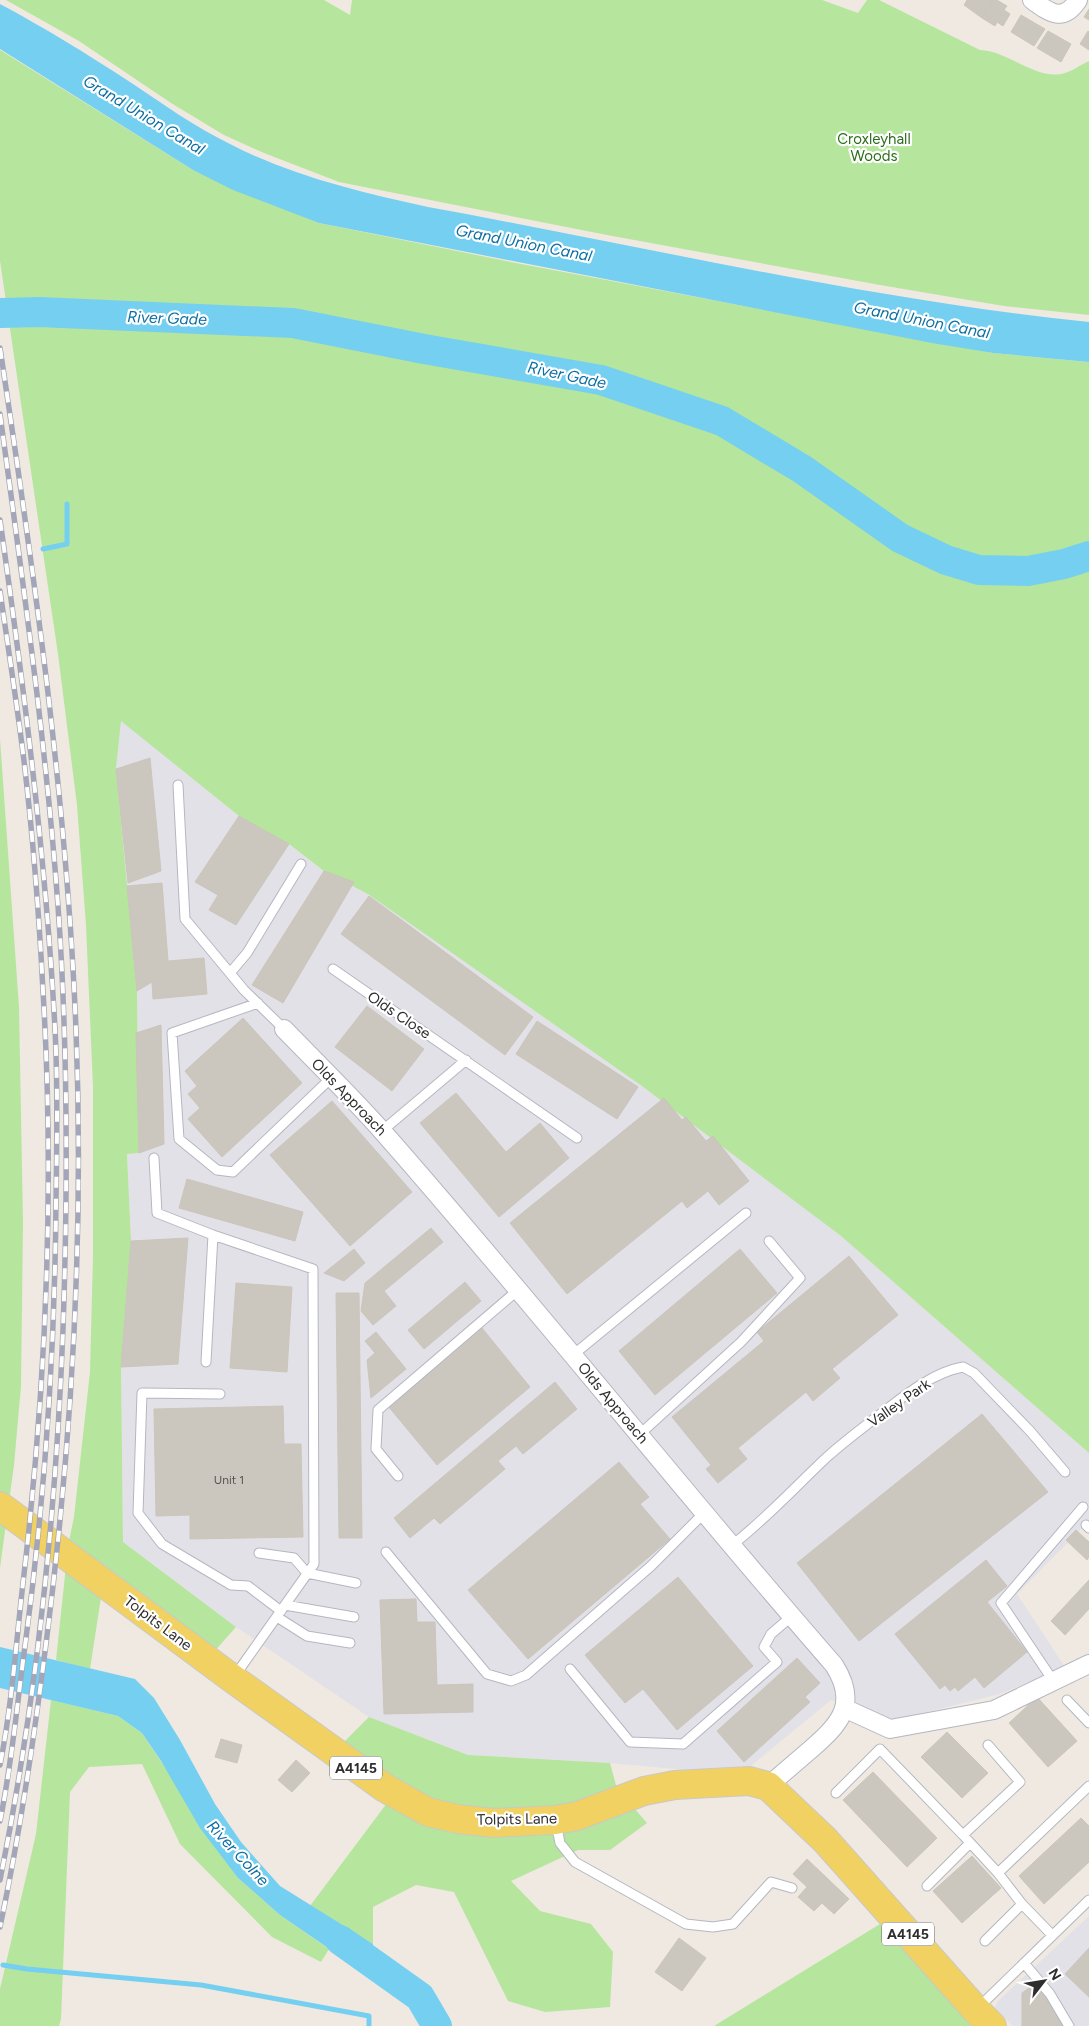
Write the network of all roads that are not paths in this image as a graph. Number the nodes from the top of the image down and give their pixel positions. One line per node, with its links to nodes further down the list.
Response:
1 (1032, 0): 2 (street)
2 (1078, 0)
3 (178, 785): 6 (lane)
4 (301, 864): 6 (lane)
5 (333, 969): 9 (lane, Olds Close)
6 (230, 973): 7 (lane)
7 (258, 1003): 8 (lane); 10 (lane)
8 (284, 1029): 10 (street, Olds Approach)
9 (466, 1060): 11 (lane); 12 (lane, Olds Close)
10 (331, 1078): 11 (street, Olds Approach)
11 (382, 1131): 17 (street, Olds Approach)
12 (577, 1138)
13 (154, 1158): 15 (lane)
14 (746, 1213): 18 (lane)
15 (213, 1235): 19 (lane); 30 (lane)
16 (769, 1241): 21 (lane)
17 (518, 1290): 18 (street, Olds Approach); 23 (lane)
18 (573, 1356): 21 (street, Olds Approach)
19 (206, 1362)
20 (220, 1394): 32 (lane)
21 (639, 1435): 26 (street, Olds Approach)
22 (1065, 1472): 27 (lane, Valley Park)
23 (398, 1476)
24 (0, 1506): 38 (main road, Tolpits Lane / A4145)
25 (1083, 1507): 39 (lane)
26 (704, 1513): 27 (street, Olds Approach); 28 (lane)
27 (731, 1546): 33 (street, Olds Approach)
28 (386, 1552)
29 (259, 1553): 30 (lane)
30 (307, 1573): 31 (lane); 32 (lane)
31 (356, 1583)
32 (281, 1611): 34 (lane); 35 (lane); 38 (lane)
33 (792, 1616): 37 (lane); 41 (street, Olds Approach)
34 (354, 1617)
35 (350, 1642)
36 (1089, 1664): 39 (street)
37 (570, 1669)
38 (233, 1680): 47 (main road, Tolpits Lane / A4145)
39 (1054, 1682): 41 (street)
40 (1066, 1700): 42 (lane)
41 (844, 1708): 44 (street)
42 (1089, 1723)
43 (988, 1745): 48 (lane)
44 (768, 1786): 47 (main road, Tolpits Lane / A4145); 58 (main road, A4145)
45 (1087, 1791): 50 (lane)
46 (836, 1793): 48 (lane)
47 (555, 1820): 52 (lane)
48 (963, 1835): 49 (lane)
49 (970, 1843): 50 (lane); 51 (lane)
50 (998, 1873): 54 (lane)
51 (927, 1886)
52 (792, 1888)
53 (1089, 1900): 55 (lane)
54 (1022, 1904): 55 (lane); 56 (lane)
55 (1052, 1935): 57 (lane)
56 (985, 1941)
57 (1024, 1963): 58 (lane); 59 (lane)
58 (984, 2018)
59 (1069, 2026)

